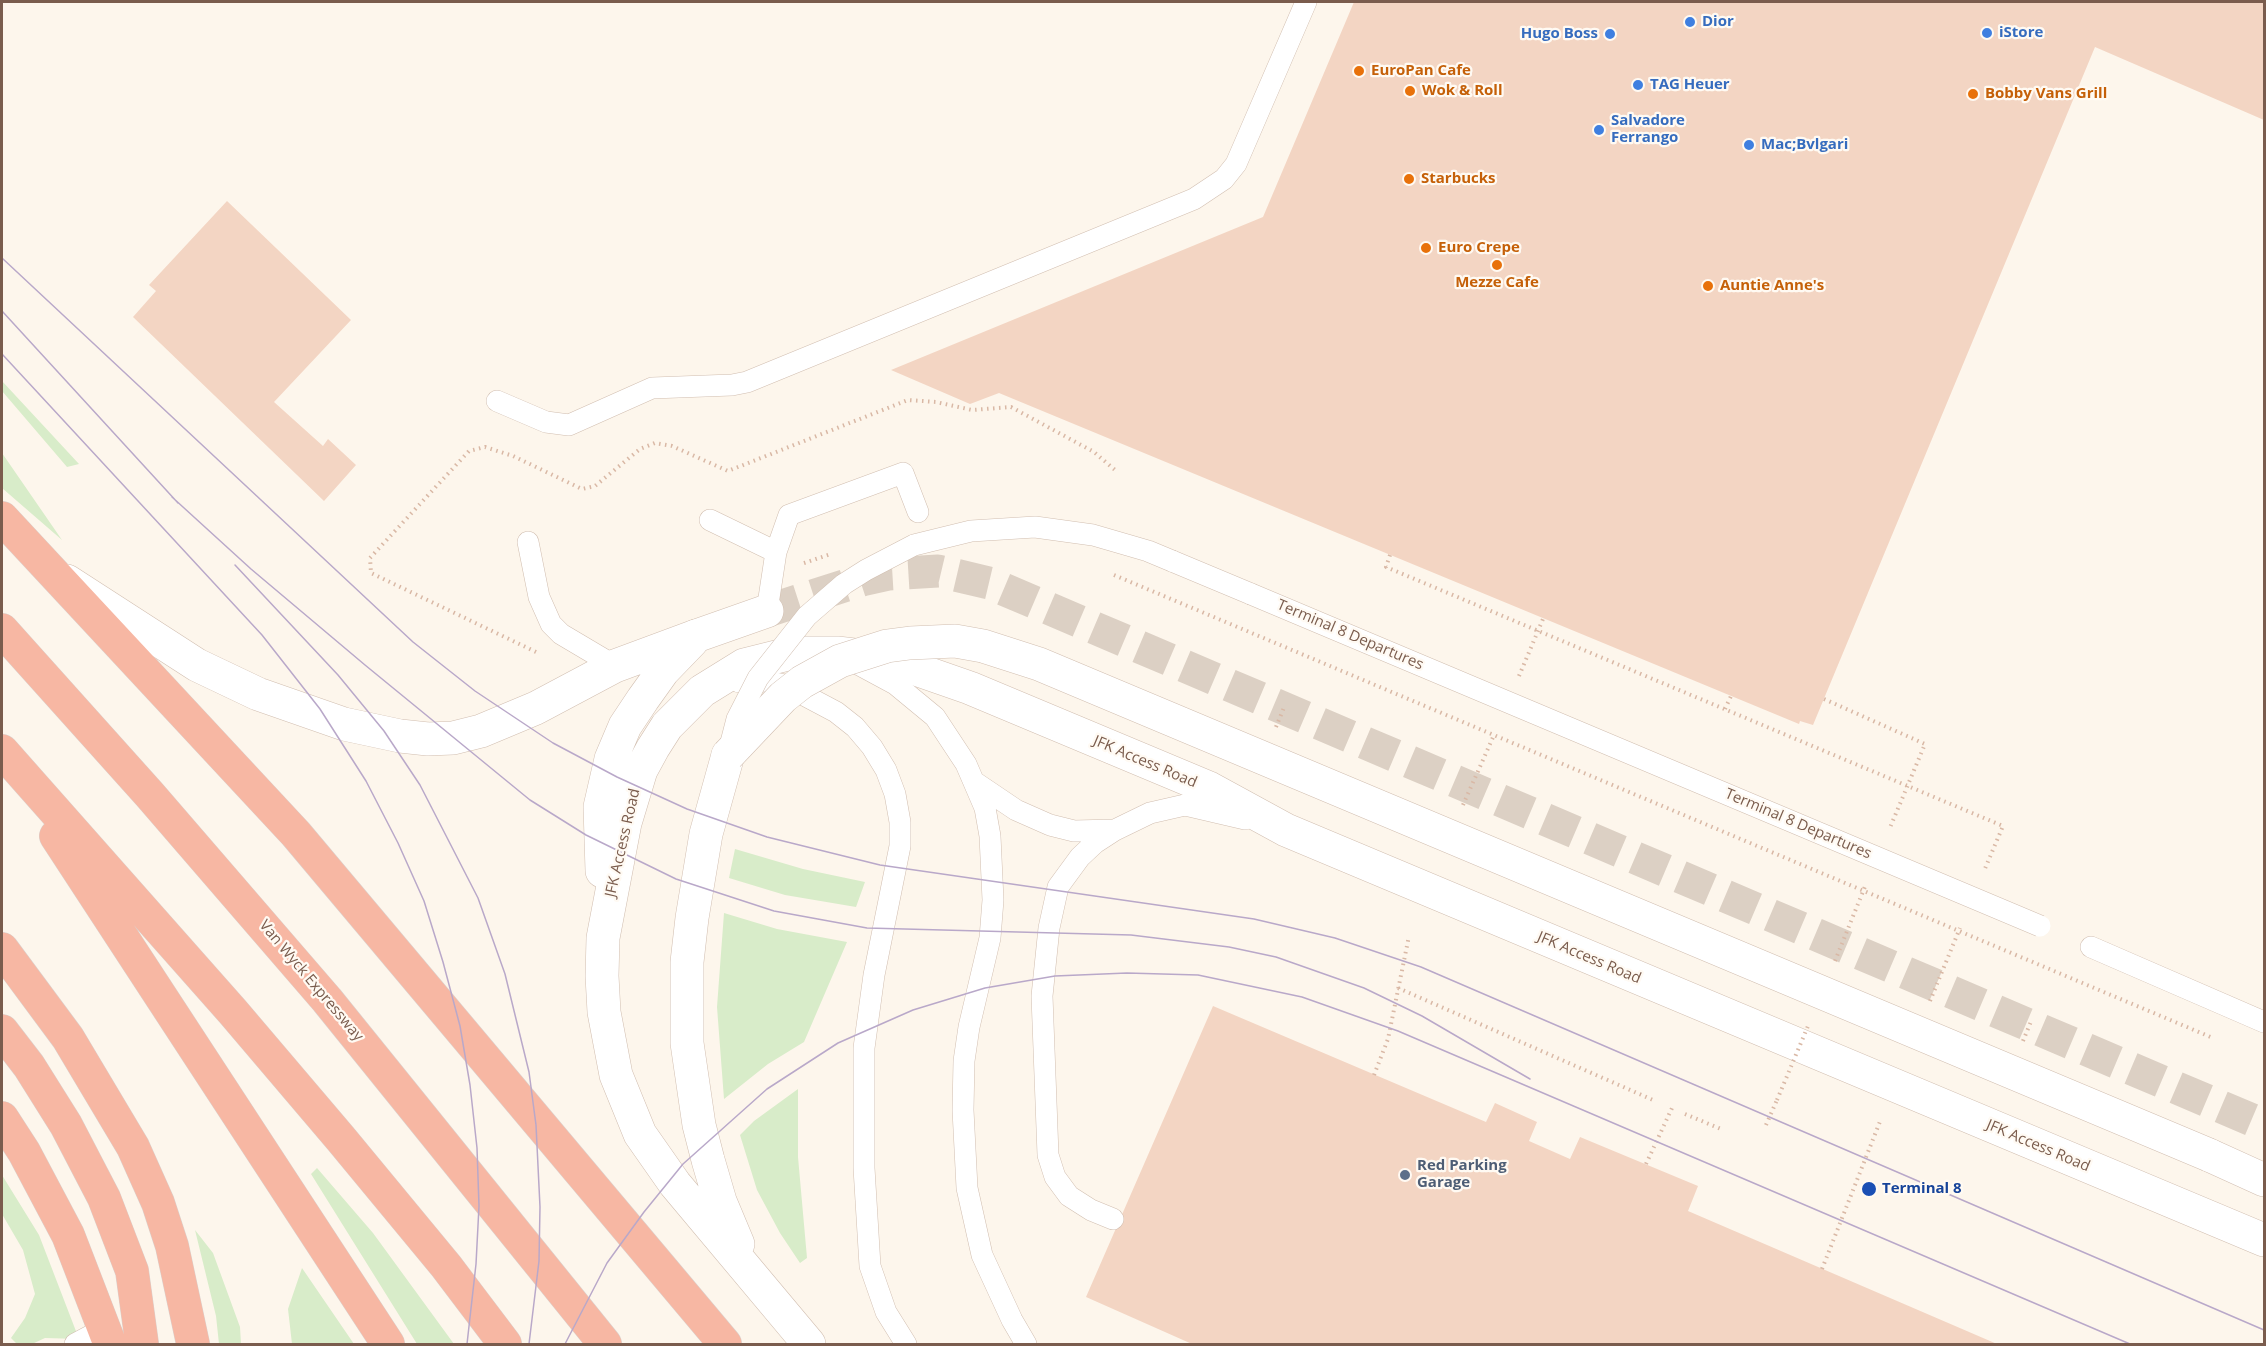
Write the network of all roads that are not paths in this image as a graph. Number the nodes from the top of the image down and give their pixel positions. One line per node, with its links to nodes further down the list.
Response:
1 (1306, 2): 2 (lane)
2 (497, 401)
3 (918, 512): 7 (lane)
4 (2, 519): 8 (highway)
5 (710, 520): 7 (lane)
6 (528, 542): 13 (lane)
7 (776, 552): 9 (lane)
8 (53, 571): 13 (street); 38 (highway)
9 (767, 611): 11 (street)
10 (2, 630): 37 (highway, Van Wyck Expressway)
11 (696, 636): 13 (street); 21 (street)
12 (837, 652): 14 (street, JFK Access Road); 17 (lane); 19 (street, JFK Access Road)
13 (615, 666)
14 (702, 691): 21 (street, JFK Access Road); 40 (lane)
15 (2, 751): 35 (highway); 36 (highway)
16 (728, 755): 20 (lane, Terminal 8 Departures, bridge); 27 (street, bridge); 30 (street)
17 (976, 783): 18 (lane); 41 (lane)
18 (1115, 830): 19 (lane); 28 (lane)
19 (1286, 830): 29 (street, JFK Access Road)
20 (2040, 926)
21 (603, 938): 30 (street, JFK Access Road)
22 (2091, 947): 24 (lane)
23 (2, 949): 34 (highway)
24 (2265, 1022)
25 (2, 1031): 33 (highway)
26 (2, 1118): 31 (highway)
27 (2265, 1180)
28 (1113, 1219)
29 (2265, 1240)
30 (752, 1275): 39 (street, JFK Access Road)
31 (107, 1336): 32 (lane)
32 (75, 1344)
33 (142, 1344)
34 (193, 1344)
35 (388, 1344)
36 (507, 1344)
37 (605, 1344)
38 (724, 1344)
39 (809, 1344)
40 (906, 1344)
41 (1026, 1344)

